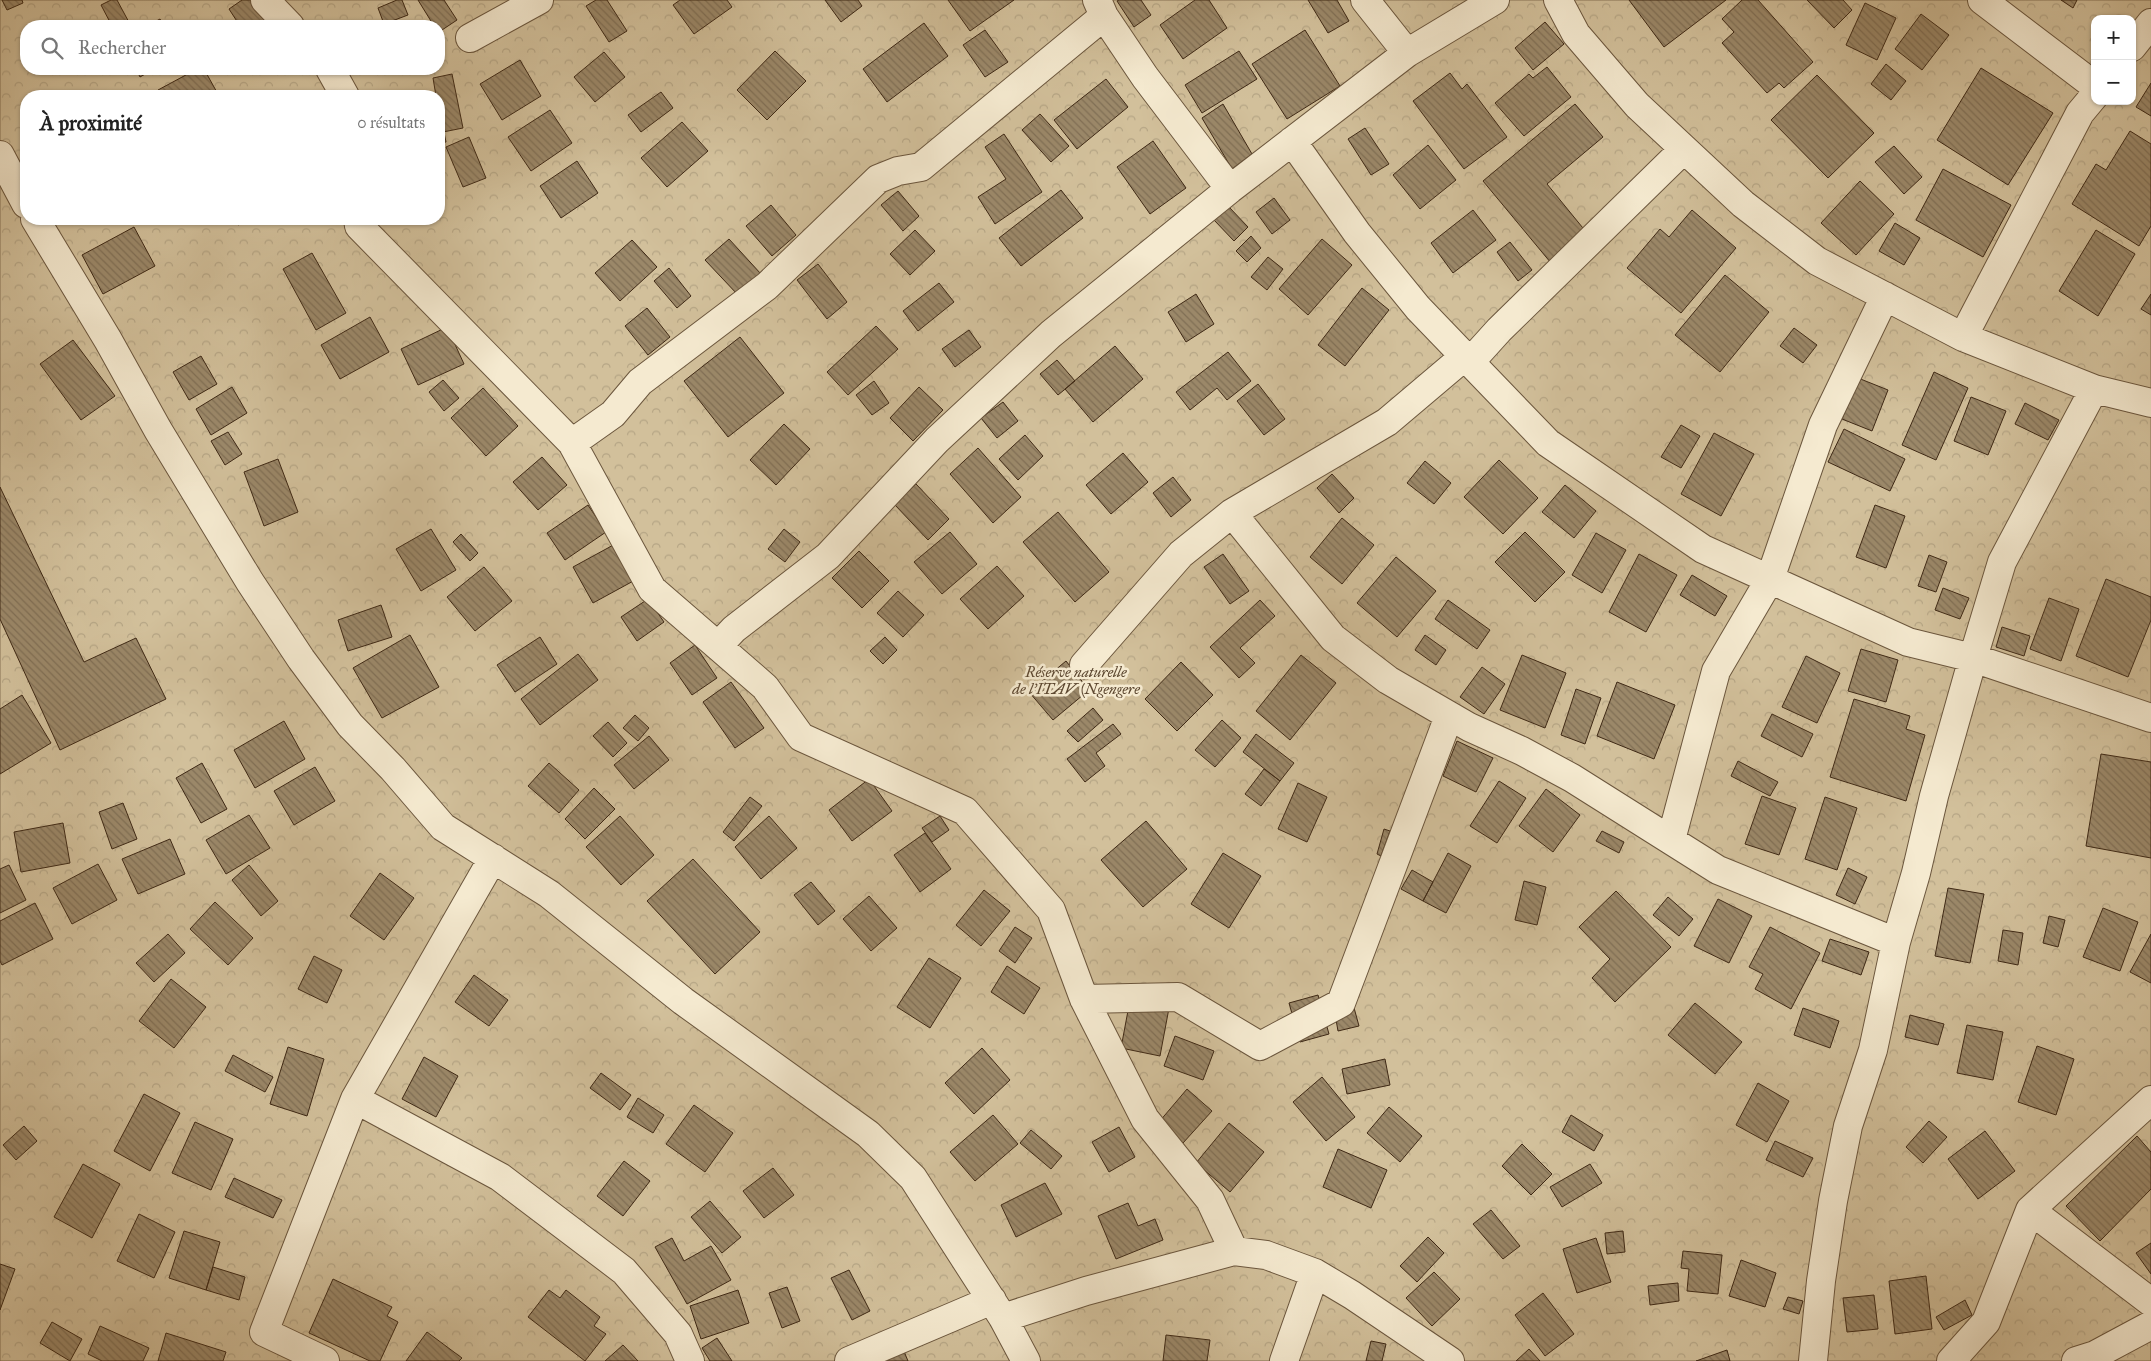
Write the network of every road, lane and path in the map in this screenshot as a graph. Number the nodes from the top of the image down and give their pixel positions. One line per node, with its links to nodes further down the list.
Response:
1 (265, 0): 8 (street)
2 (539, 0): 10 (street)
3 (1365, 0): 12 (street)
4 (1495, 0): 12 (street)
5 (1558, 0): 18 (street)
6 (1982, 0): 14 (street)
7 (1100, 8): 20 (street); 29 (street)
8 (284, 20)
9 (2151, 23): 11 (street)
10 (470, 38)
11 (2136, 42)
12 (1407, 53): 17 (street)
13 (333, 75): 15 (street)
14 (2091, 83)
15 (342, 90)
16 (2091, 99): 25 (street)
17 (1292, 141): 20 (street); 26 (street)
18 (1683, 150): 24 (street); 26 (street)
19 (0, 155): 21 (street)
20 (1230, 189): 32 (street)
21 (20, 193)
22 (39, 225): 38 (street)
23 (359, 225): 29 (street)
24 (1885, 296): 25 (street); 31 (street)
25 (1964, 337): 27 (street)
26 (1468, 359): 30 (street); 31 (street)
27 (2094, 389): 28 (street); 33 (street)
28 (2151, 403)
29 (572, 443): 32 (street)
30 (1232, 512): 34 (street); 35 (street)
31 (1770, 579): 33 (street); 37 (street)
32 (734, 630): 40 (street)
33 (1973, 658): 36 (street); 39 (street)
34 (1084, 666)
35 (1449, 716): 37 (street); 40 (street)
36 (2151, 718)
37 (1671, 840): 39 (street)
38 (493, 858): 41 (street); 47 (street)
39 (1896, 942): 55 (street)
40 (1084, 999): 44 (street)
41 (355, 1099): 49 (street); 50 (street)
42 (2151, 1100): 43 (street)
43 (2030, 1210): 46 (street); 56 (street)
44 (1234, 1251): 45 (street); 47 (street)
45 (1316, 1273): 53 (street); 54 (street)
46 (2151, 1302)
47 (997, 1309): 51 (street); 52 (street)
48 (2151, 1325): 57 (street)
49 (324, 1361)
50 (690, 1361)
51 (849, 1361)
52 (1026, 1361)
53 (1284, 1361)
54 (1450, 1361)
55 (1813, 1361)
56 (1951, 1361)
57 (2076, 1361)

